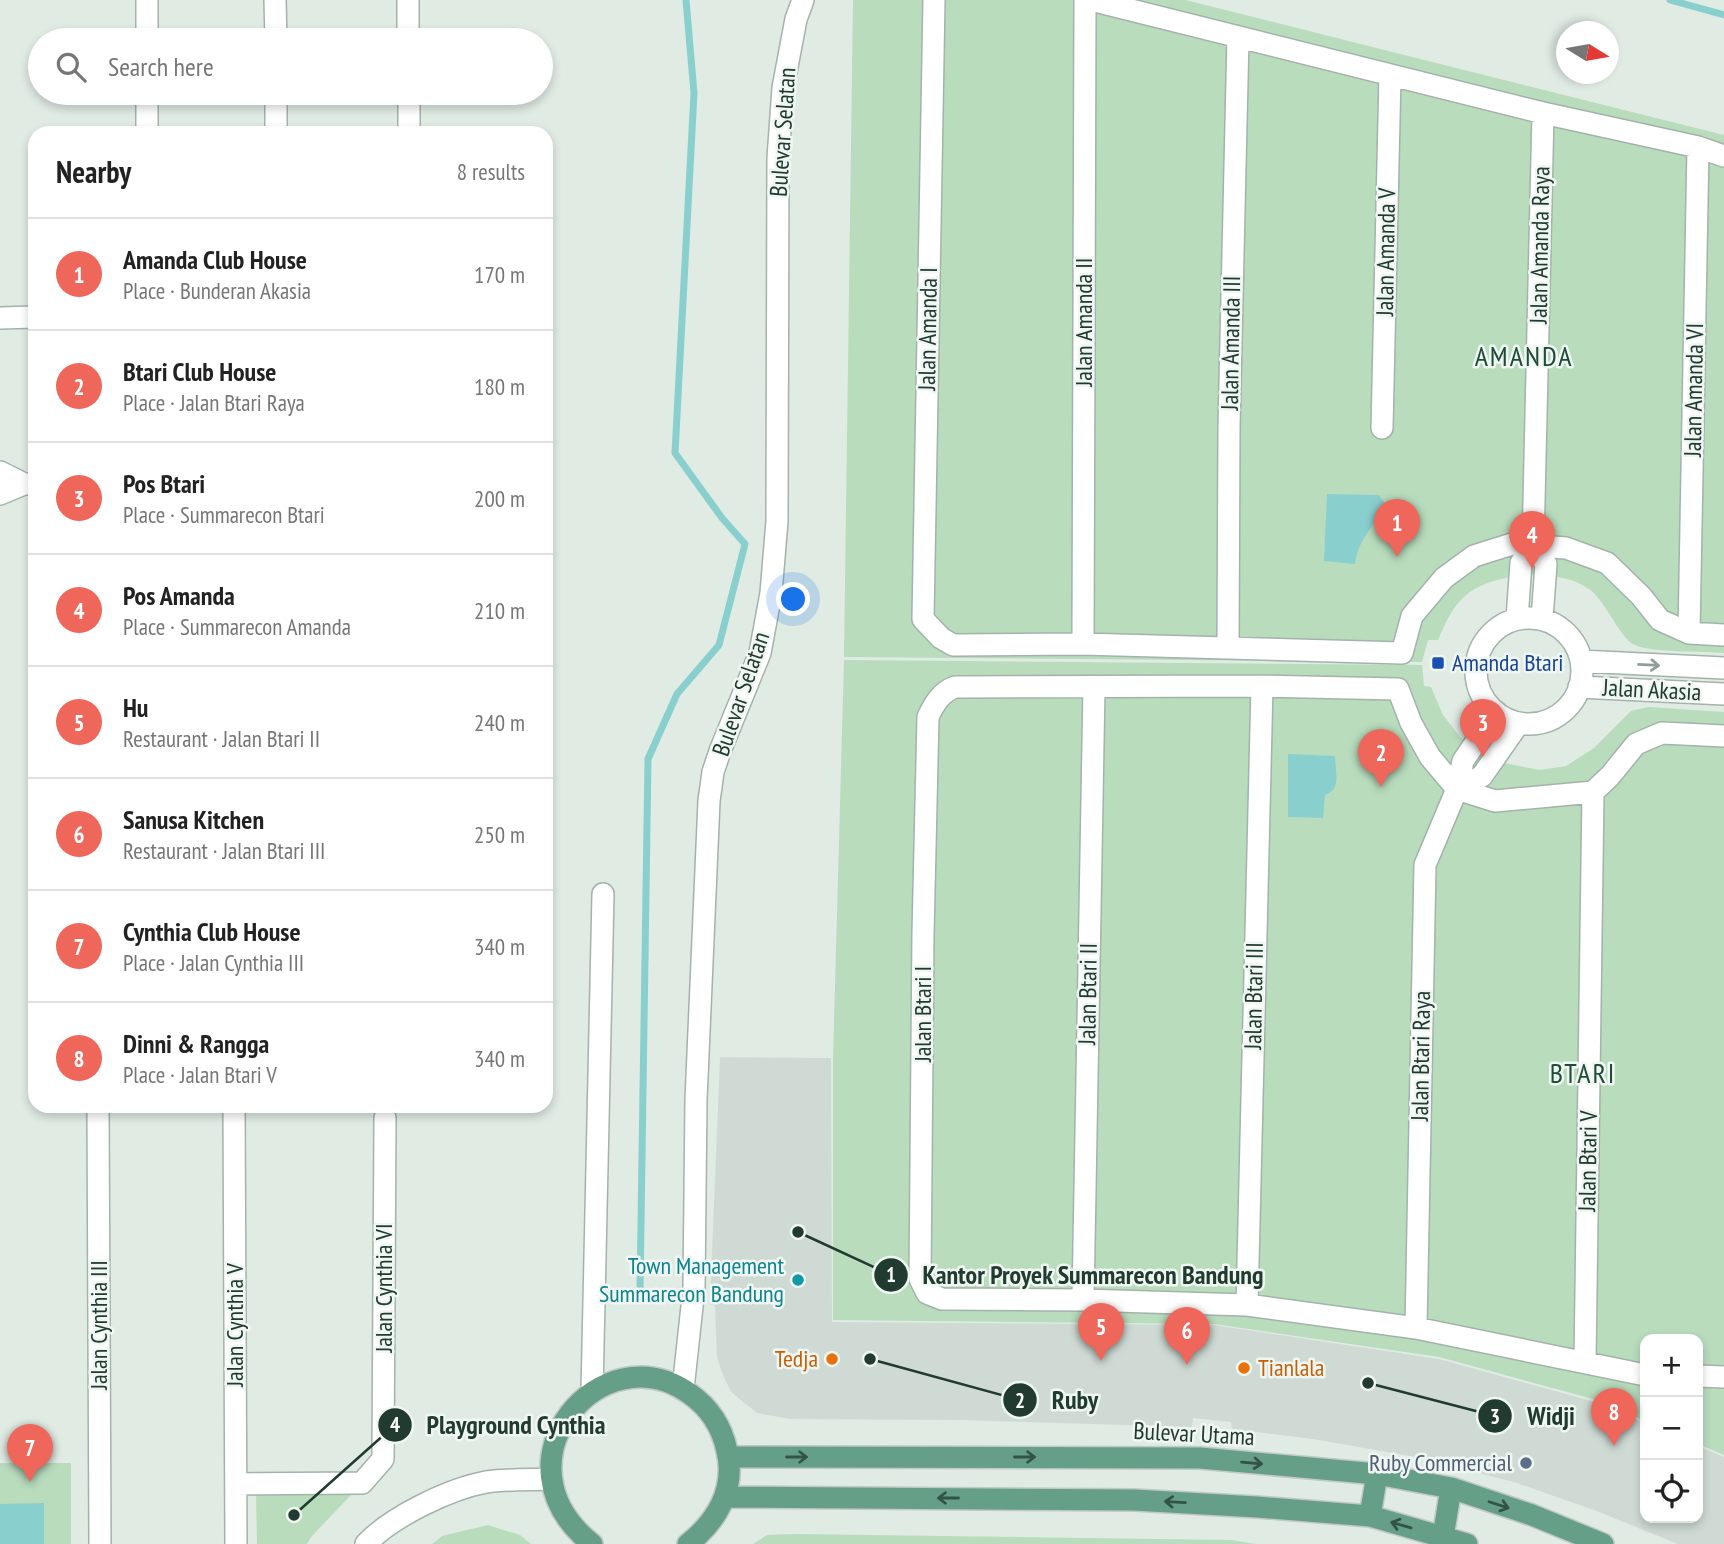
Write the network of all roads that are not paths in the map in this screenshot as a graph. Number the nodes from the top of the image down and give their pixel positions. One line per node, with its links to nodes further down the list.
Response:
1 (147, 0): 8 (street)
2 (275, 0): 9 (street)
3 (408, 0): 10 (street)
4 (803, 0): 58 (street, Bulevar Selatan)
5 (934, 0): 34 (street, Jalan Amanda I)
6 (1085, 0): 34 (street, Jalan Amanda II)
7 (1091, 0): 11 (street)
8 (147, 28)
9 (276, 28)
10 (408, 28)
11 (1238, 37): 12 (street); 35 (street, Jalan Amanda III)
12 (1390, 75): 16 (street); 24 (street, Jalan Amanda V)
13 (147, 105): 17 (street)
14 (276, 105): 18 (street)
15 (408, 105): 19 (street)
16 (1543, 113): 20 (street); 29 (street, Jalan Amanda Raya)
17 (147, 126)
18 (276, 126)
19 (409, 126)
20 (1698, 147): 21 (street); 32 (street, Jalan Amanda VI)
21 (1724, 156)
22 (28, 317): 23 (street)
23 (0, 318)
24 (1382, 428)
25 (0, 472): 26 (street)
26 (28, 484)
27 (28, 484): 28 (street)
28 (0, 494)
29 (1532, 545): 30 (street); 31 (street); 32 (street); 35 (street)
30 (1517, 619): 31 (street); 42 (street)
31 (1542, 619): 36 (street)
32 (1689, 633): 33 (street)
33 (1724, 635)
34 (1083, 644): 35 (street)
35 (1228, 648)
36 (1581, 661): 37 (street, Jalan Akasia, one-way to 37); 39 (street)
37 (1724, 668)
38 (1262, 686): 40 (street); 45 (street); 52 (street, Jalan Btari III)
39 (1579, 687): 41 (street, Jalan Akasia); 43 (street)
40 (1094, 688): 51 (street, Jalan Btari II); 51 (street, Jalan Btari I)
41 (1724, 694)
42 (1496, 712): 43 (street); 45 (street, Jalan Btari Raya)
43 (1519, 723): 45 (street)
44 (1724, 736): 46 (street)
45 (1457, 789): 46 (street); 53 (street, Jalan Btari Raya)
46 (1593, 792): 54 (street, Jalan Btari V)
47 (603, 894): 59 (street)
48 (98, 1113): 68 (street, Jalan Cynthia III)
49 (234, 1113): 63 (street, Jalan Cynthia V)
50 (385, 1118): 63 (street, Jalan Cynthia VI)
51 (1083, 1300): 52 (street)
52 (1247, 1305): 53 (street)
53 (1416, 1328): 54 (street)
54 (1585, 1362): 55 (street)
55 (1640, 1374)
56 (1703, 1376): 57 (street)
57 (1724, 1377)
58 (683, 1389): 59 (main road); 60 (main road)
59 (592, 1392): 62 (main road)
60 (729, 1457): 61 (main road, Bulevar Utama, one-way to 61); 65 (main road)
61 (1377, 1474): 64 (main road, Bulevar Utama); 66 (main road)
62 (551, 1479): 70 (street); 71 (main road)
63 (236, 1484): 69 (street, Jalan Cynthia V)
64 (1451, 1488): 67 (main road); 74 (main road, Bulevar Utama, one-way to 74)
65 (725, 1497): 66 (main road, one-way to 65); 72 (main road)
66 (1370, 1516): 67 (main road, one-way to 66)
67 (1443, 1537): 73 (main road)
68 (100, 1544)
69 (236, 1544)
70 (366, 1544)
71 (592, 1544)
72 (688, 1544)
73 (1466, 1544)
74 (1603, 1544)

